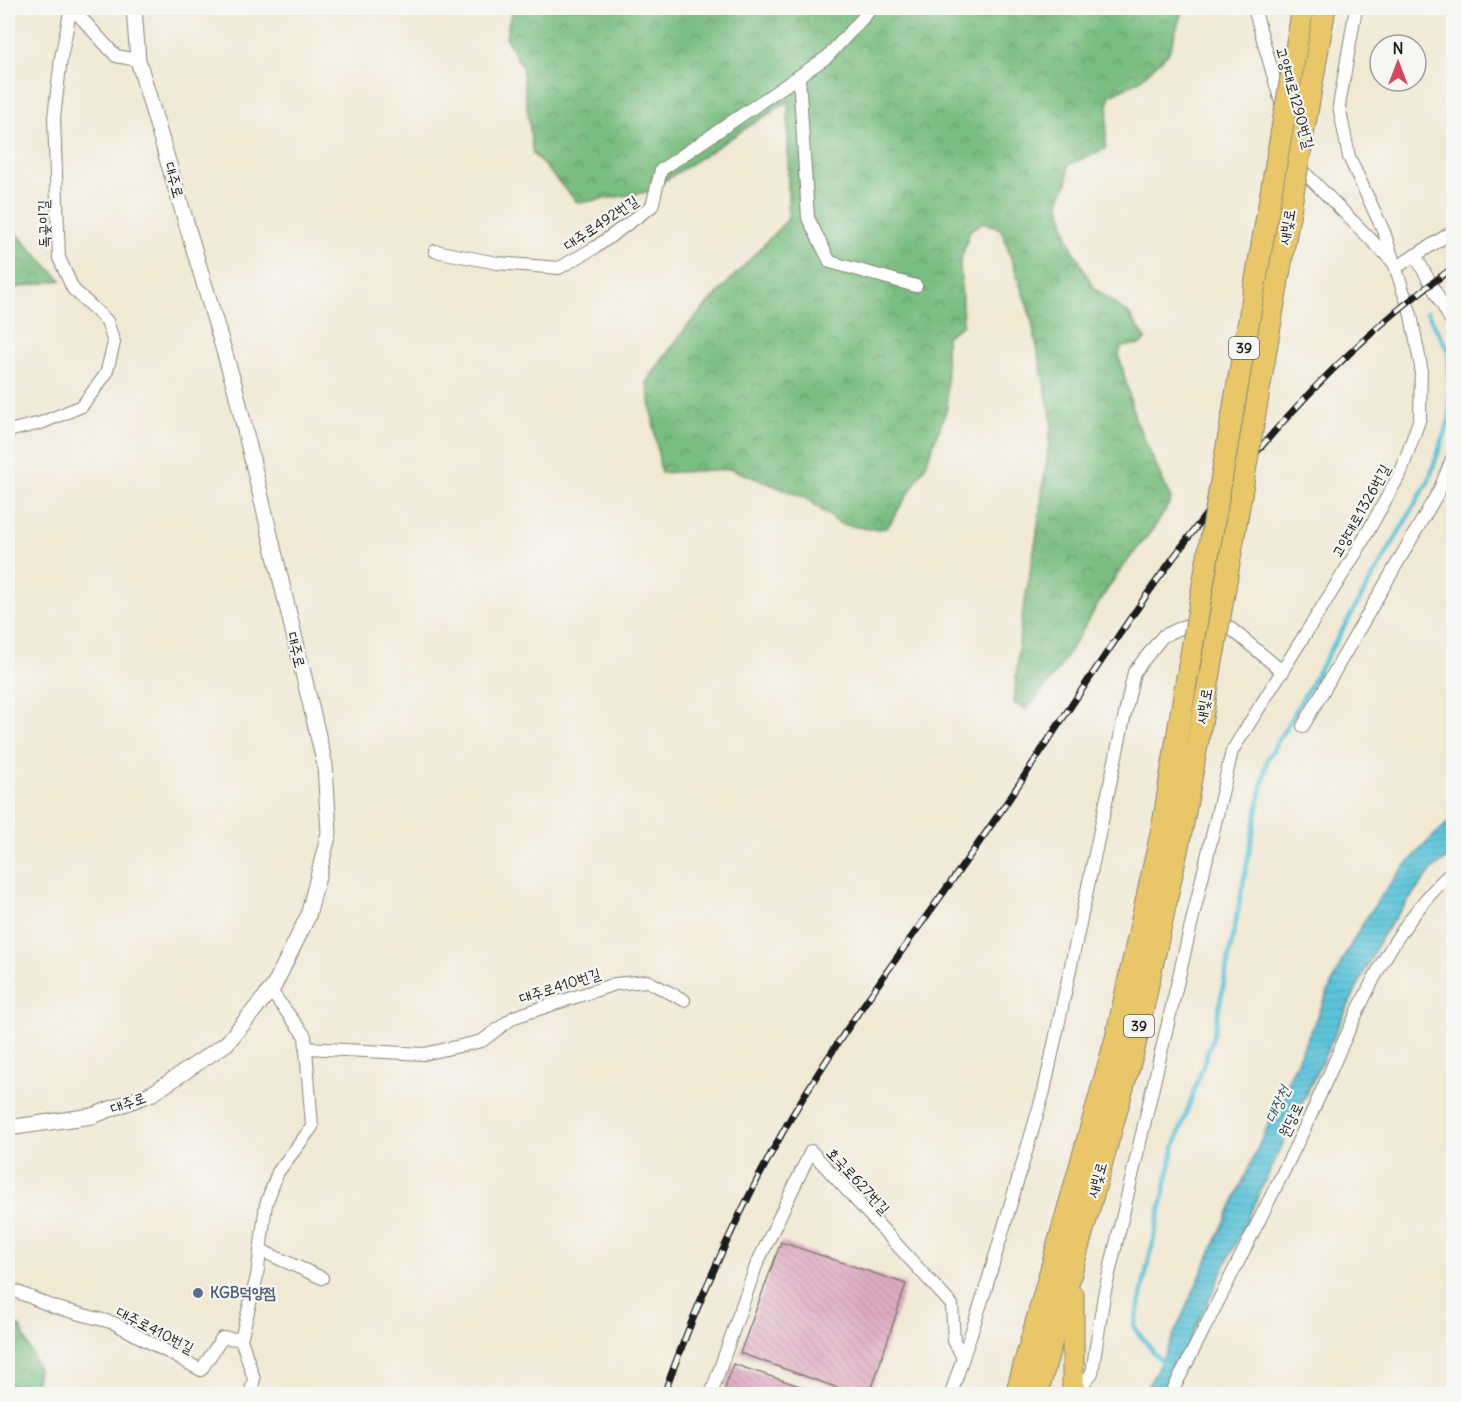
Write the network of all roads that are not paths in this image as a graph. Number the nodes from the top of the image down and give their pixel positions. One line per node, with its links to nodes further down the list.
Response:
1 (72, 8): 8 (street); 16 (street, 독곶이길)
2 (134, 8): 8 (street, 대주로)
3 (872, 8): 9 (street, 대주로492번길)
4 (1254, 8): 13 (street, 고양대로1290번길)
5 (1303, 8): 35 (highway, 새빛로 / 39, bridge)
6 (1325, 8): 26 (highway, 새빛로 / 39, bridge)
7 (1356, 8): 13 (street, 고양대로1326번길)
8 (138, 60): 21 (street, 대주로)
9 (800, 76): 11 (street, 대주로492번길); 14 (street)
10 (1454, 231): 12 (street)
11 (435, 250)
12 (1415, 255): 13 (street); 15 (street)
13 (1396, 267): 18 (street, 고양대로1326번길)
14 (916, 286)
15 (1454, 326)
16 (8, 431)
17 (1454, 454): 19 (street)
18 (1283, 672): 30 (street); 31 (street, 고양대로1326번길)
19 (1303, 726)
20 (1454, 870): 37 (street, 원당로)
21 (270, 990): 23 (street); 24 (street, 대주로)
22 (684, 1000): 23 (street, 대주로410번길)
23 (306, 1048): 25 (street)
24 (8, 1128)
25 (260, 1250): 27 (street); 29 (street)
26 (1074, 1262): 31 (highway); 36 (highway, 새빛로 / 39)
27 (322, 1278)
28 (8, 1288): 29 (street, 대주로410번길)
29 (241, 1339): 32 (street)
30 (963, 1357): 33 (street, 호국로627번길); 34 (street)
31 (1074, 1392)
32 (250, 1395)
33 (711, 1395)
34 (951, 1395)
35 (1016, 1395)
36 (1037, 1395)
37 (1172, 1395)

